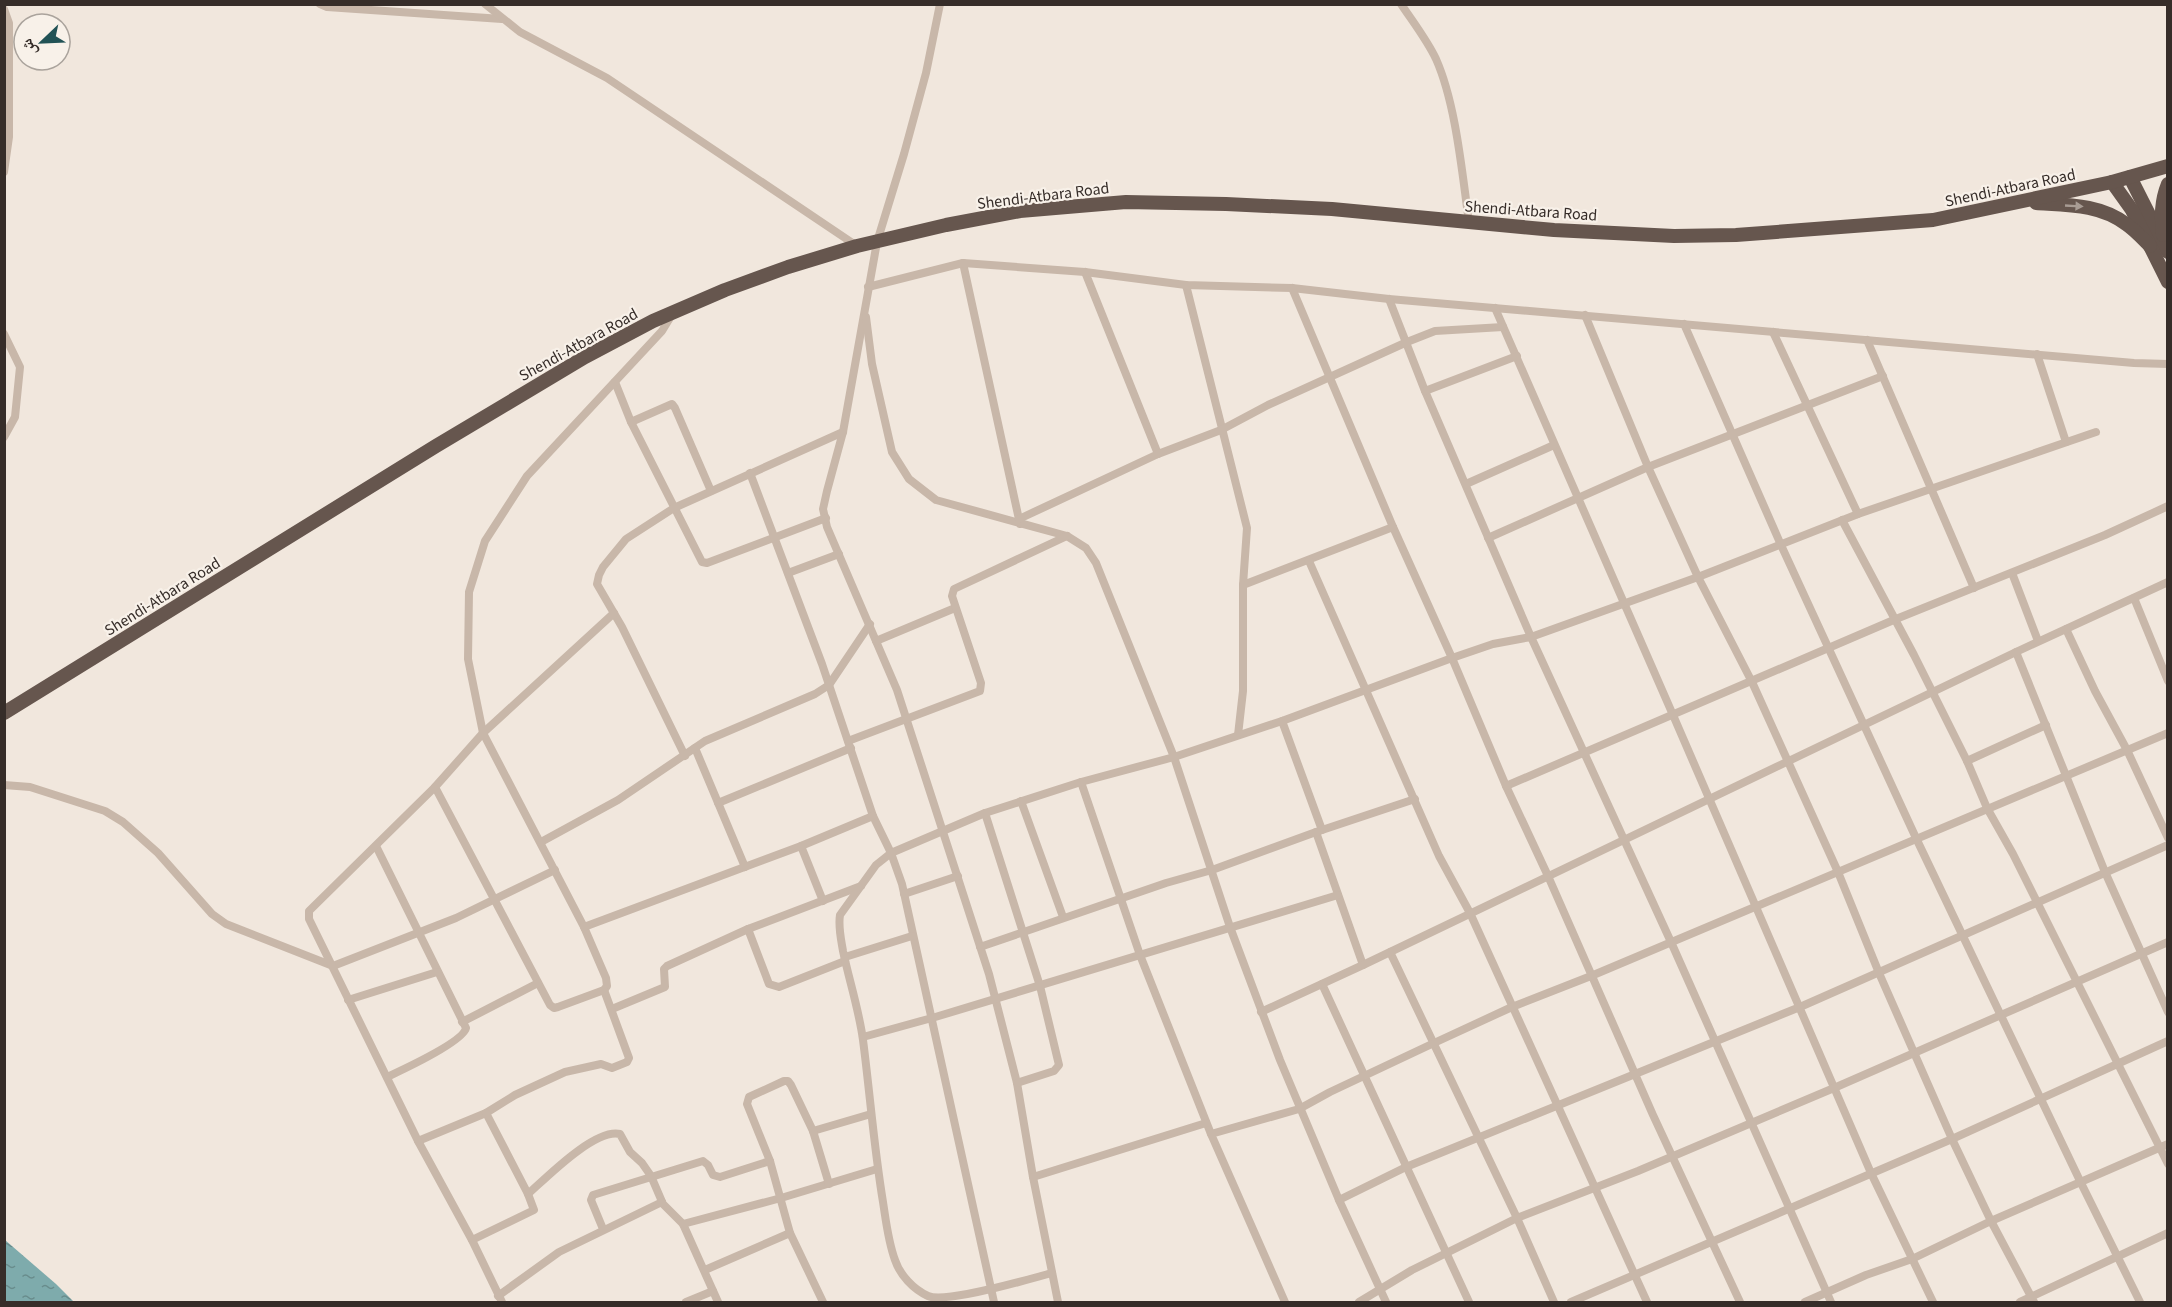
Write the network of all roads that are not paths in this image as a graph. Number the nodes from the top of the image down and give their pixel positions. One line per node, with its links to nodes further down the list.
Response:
1 (320, 4): 6 (street)
2 (485, 4): 6 (street)
3 (940, 4): 14 (street)
4 (1401, 4): 13 (street)
5 (4, 9): 8 (street)
6 (502, 19): 15 (street)
7 (2168, 166): 9 (highway, Shendi-Atbara Road)
8 (4, 172)
9 (2130, 177): 10 (highway, Shendi-Atbara Road); 16 (highway)
10 (2112, 182): 12 (highway, Shendi-Atbara Road); 16 (highway)
11 (2168, 184): 16 (highway)
12 (2015, 203): 13 (highway, Shendi-Atbara Road); 16 (highway, one-way to 16)
13 (1469, 222): 14 (highway, Shendi-Atbara Road)
14 (878, 242): 15 (highway, Shendi-Atbara Road); 21 (street)
15 (857, 246): 26 (highway, Shendi-Atbara Road)
16 (2160, 247): 19 (highway)
17 (963, 263): 18 (street); 21 (street); 62 (street)
18 (1085, 272): 20 (street); 50 (street)
19 (2168, 282)
20 (1186, 285): 22 (street); 43 (street)
21 (868, 287): 24 (street)
22 (1292, 288): 23 (street); 38 (street)
23 (1389, 299): 25 (street); 33 (street)
24 (865, 306): 44 (street); 62 (street)
25 (1495, 308): 27 (street); 29 (street)
26 (673, 313): 39 (street); 94 (highway, Shendi-Atbara Road)
27 (1584, 315): 28 (street); 51 (street)
28 (1684, 324): 30 (street); 46 (street)
29 (1503, 327): 33 (street); 35 (street)
30 (1773, 332): 32 (street); 41 (street)
31 (4, 334): 47 (street)
32 (1867, 340): 34 (street); 37 (street)
33 (1407, 342): 38 (street); 40 (street)
34 (2037, 354): 36 (street); 48 (street)
35 (1517, 356): 40 (street); 49 (street)
36 (2168, 364)
37 (1883, 376): 41 (street); 54 (street)
38 (1329, 378): 43 (street); 63 (street)
39 (615, 382): 42 (street); 100 (street)
40 (1425, 391): 53 (street)
41 (1806, 406): 46 (street); 59 (street)
42 (631, 422): 55 (street); 58 (street)
43 (1221, 430): 50 (street); 74 (street)
44 (843, 432): 52 (street); 60 (street)
45 (2096, 432): 48 (street)
46 (1732, 436): 51 (street); 67 (street)
47 (4, 437)
48 (2066, 442): 54 (street)
49 (1554, 445): 53 (street); 56 (street)
50 (1158, 454): 62 (street)
51 (1648, 467): 56 (street); 72 (street)
52 (750, 472): 55 (street); 64 (street)
53 (1466, 484): 66 (street)
54 (1930, 489): 59 (street); 75 (street)
55 (711, 491): 58 (street)
56 (1578, 499): 66 (street); 77 (street)
57 (2168, 506): 71 (street)
58 (674, 508): 64 (street); 79 (street)
59 (1858, 514): 61 (street)
60 (826, 518): 64 (street); 68 (street)
61 (1842, 520): 67 (street); 80 (street)
62 (1020, 522): 65 (street)
63 (1393, 528): 69 (street); 88 (street)
64 (773, 536): 70 (street)
65 (1067, 536): 78 (street); 108 (street)
66 (1488, 538): 83 (street)
67 (1781, 545): 72 (street); 86 (street)
68 (839, 554): 70 (street); 81 (street)
69 (1309, 561): 74 (street); 92 (street)
70 (788, 573): 91 (street)
71 (2012, 573): 75 (street); 85 (street)
72 (1698, 577): 77 (street); 90 (street)
73 (2168, 582): 76 (street)
74 (1243, 585): 102 (street)
75 (1974, 588): 80 (street)
76 (2133, 598): 82 (street); 89 (street)
77 (1623, 603): 83 (street); 95 (street)
78 (956, 608): 84 (street); 96 (street)
79 (614, 613): 100 (street); 107 (street)
80 (1896, 619): 86 (street); 93 (street)
81 (870, 624): 84 (street); 91 (street)
82 (2066, 629): 85 (street); 105 (street)
83 (1531, 637): 88 (street); 106 (street)
84 (876, 640): 96 (street)
85 (2038, 641): 87 (street)
86 (1830, 648): 90 (street); 99 (street)
87 (2016, 652): 93 (street); 98 (street)
88 (1452, 658): 92 (street); 114 (street)
89 (2168, 681)
90 (1752, 682): 95 (street); 110 (street)
91 (829, 685): 103 (street); 104 (street)
92 (1366, 690): 97 (street); 116 (street)
93 (1931, 692): 99 (street); 109 (street)
94 (4, 713)
95 (1673, 715): 106 (street); 117 (street)
96 (907, 719): 103 (street); 123 (street)
97 (1282, 721): 102 (street); 124 (street)
98 (2046, 724): 109 (street); 111 (street)
99 (1864, 725): 110 (street); 125 (street)
100 (483, 733): 115 (street); 128 (street)
101 (2168, 734): 105 (street)
102 (1238, 735): 108 (street)
103 (849, 744): 119 (street); 122 (street)
104 (695, 748): 107 (street); 119 (street)
105 (2127, 750): 111 (street); 126 (street)
106 (1583, 753): 114 (street); 127 (street)
107 (685, 756): 128 (street)
108 (1174, 758): 112 (street); 135 (street)
109 (1967, 761): 120 (street)
110 (1788, 762): 117 (street); 136 (street)
111 (2066, 777): 120 (street); 137 (street)
112 (1081, 782): 118 (street); 143 (street)
113 (4, 785): 165 (street)
114 (1506, 786): 139 (street)
115 (435, 787): 130 (street); 144 (street)
116 (1415, 799): 124 (street); 148 (street)
117 (1710, 799): 127 (street); 147 (street)
118 (1021, 801): 121 (street); 149 (street)
119 (718, 803): 133 (street)
120 (1987, 808): 125 (street); 146 (street)
121 (985, 813): 123 (street); 153 (street)
122 (873, 816): 131 (street); 132 (street)
123 (944, 831): 132 (street); 138 (street)
124 (1319, 831): 135 (street); 142 (street)
125 (1916, 838): 136 (street); 155 (street)
126 (2168, 838)
127 (1623, 840): 139 (street); 157 (street)
128 (541, 842): 134 (street)
129 (2168, 845): 137 (street)
130 (376, 846): 154 (street); 165 (street)
131 (801, 846): 133 (street); 145 (street)
132 (891, 853): 140 (street); 141 (street)
133 (745, 867): 150 (street)
134 (555, 870): 144 (street); 150 (street)
135 (1212, 870): 143 (street); 151 (street)
136 (1838, 872): 147 (street); 167 (street)
137 (2106, 872): 146 (street); 161 (street)
138 (958, 876): 141 (street); 159 (street)
139 (1548, 876): 148 (street); 168 (street)
140 (861, 886): 145 (street); 163 (street)
141 (904, 894): 156 (street)
142 (1338, 895): 151 (street); 164 (street)
143 (1121, 899): 149 (street); 162 (street)
144 (495, 901): 154 (street); 170 (street)
145 (823, 901): 152 (street)
146 (2037, 903): 155 (street); 169 (street)
147 (1756, 906): 157 (street); 177 (street)
148 (1470, 913): 160 (street); 176 (street)
149 (1063, 917): 153 (street)
150 (585, 927): 173 (street)
151 (1230, 927): 162 (street); 179 (street)
152 (748, 929): 163 (street); 178 (street)
153 (1021, 932): 159 (street); 172 (street)
154 (419, 933): 165 (street); 166 (street)
155 (1962, 935): 167 (street); 181 (street)
156 (912, 936): 163 (street); 182 (street)
157 (1671, 942): 168 (street); 186 (street)
158 (2168, 942): 161 (street)
159 (980, 947): 174 (street)
160 (1390, 952): 164 (street); 187 (street)
161 (2140, 953): 169 (street); 180 (street)
162 (1140, 955): 172 (street); 200 (street)
163 (845, 959): 184 (street)
164 (1363, 965): 171 (street)
165 (333, 966): 175 (street)
166 (437, 972): 175 (street); 183 (street)
167 (1879, 973): 177 (street); 188 (street)
168 (1591, 976): 176 (street); 190 (street)
169 (2076, 982): 181 (street); 189 (street)
170 (538, 983): 173 (street); 183 (street)
171 (1322, 984): 179 (street); 191 (street)
172 (1040, 986): 174 (street); 193 (street)
173 (604, 990): 178 (street)
174 (995, 999): 182 (street); 193 (street)
175 (348, 1000): 192 (street)
176 (1512, 1007): 187 (street); 196 (street)
177 (1800, 1007): 186 (street); 194 (street)
178 (612, 1009): 198 (street)
179 (1261, 1012): 197 (street)
180 (2168, 1012)
181 (2002, 1015): 188 (street); 195 (street)
182 (932, 1018): 184 (street); 238 (street)
183 (462, 1022): 192 (street)
184 (862, 1037): 199 (street)
185 (2168, 1041): 189 (street)
186 (1714, 1042): 190 (street); 201 (street)
187 (1434, 1043): 191 (street); 204 (street)
188 (1913, 1053): 194 (street); 205 (street)
189 (2116, 1063): 195 (street); 207 (street)
190 (1635, 1074): 196 (street); 208 (street)
191 (1365, 1076): 197 (street); 211 (street)
192 (387, 1077): 206 (street)
193 (1017, 1083): 215 (street)
194 (1834, 1088): 201 (street); 213 (street)
195 (2041, 1098): 205 (street); 216 (street)
196 (1557, 1107): 204 (street); 218 (street)
197 (1299, 1109): 203 (street); 221 (street)
198 (486, 1113): 206 (street); 219 (street)
199 (871, 1114): 202 (street); 212 (street)
200 (1206, 1122): 203 (street); 215 (street)
201 (1750, 1123): 208 (street); 223 (street)
202 (813, 1131): 209 (street); 217 (street)
203 (1211, 1134): 250 (street)
204 (1479, 1139): 211 (street); 224 (street)
205 (1952, 1139): 213 (street); 225 (street)
206 (418, 1141): 230 (street)
207 (2163, 1145): 210 (street); 216 (street)
208 (1672, 1157): 218 (street); 231 (street)
209 (770, 1161): 214 (street); 220 (street)
210 (2168, 1164)
211 (1407, 1167): 221 (street); 232 (street)
212 (877, 1169): 217 (street); 243 (street)
213 (1871, 1173): 223 (street); 234 (street)
214 (651, 1176): 219 (street); 222 (street); 227 (street)
215 (1033, 1177): 236 (street)
216 (2081, 1183): 225 (street); 233 (street)
217 (829, 1184): 220 (street)
218 (1596, 1188): 224 (street); 237 (street)
219 (528, 1194): 230 (street)
220 (781, 1198): 226 (street); 228 (street)
221 (1339, 1200): 239 (street)
222 (662, 1202): 226 (street); 227 (street)
223 (1788, 1208): 231 (street); 241 (street)
224 (1517, 1218): 232 (street); 254 (street)
225 (1991, 1221): 234 (street); 244 (street)
226 (683, 1224): 235 (street)
227 (603, 1229): 242 (street)
228 (790, 1233): 235 (street); 247 (street)
229 (2168, 1233): 233 (street)
230 (472, 1240): 242 (street)
231 (1712, 1242): 237 (street); 257 (street)
232 (1447, 1252): 239 (street); 253 (street)
233 (2118, 1257): 244 (street); 262 (street)
234 (1912, 1259): 241 (street); 260 (street)
235 (705, 1270): 240 (street)
236 (1052, 1273): 238 (street); 249 (street)
237 (1636, 1275): 255 (street); 256 (street)
238 (992, 1288): 243 (street); 248 (street)
239 (1381, 1290): 251 (street); 252 (street)
240 (713, 1292): 245 (street); 246 (street)
241 (1826, 1293): 258 (street); 259 (street)
242 (500, 1299)
243 (940, 1300)
244 (2032, 1300): 261 (street)
245 (686, 1302)
246 (718, 1302)
247 (823, 1302)
248 (994, 1302)
249 (1058, 1302)
250 (1285, 1302)
251 (1359, 1302)
252 (1386, 1302)
253 (1469, 1302)
254 (1554, 1302)
255 (1571, 1302)
256 (1647, 1302)
257 (1740, 1302)
258 (1804, 1302)
259 (1831, 1302)
260 (1933, 1302)
261 (2020, 1302)
262 (2140, 1302)

